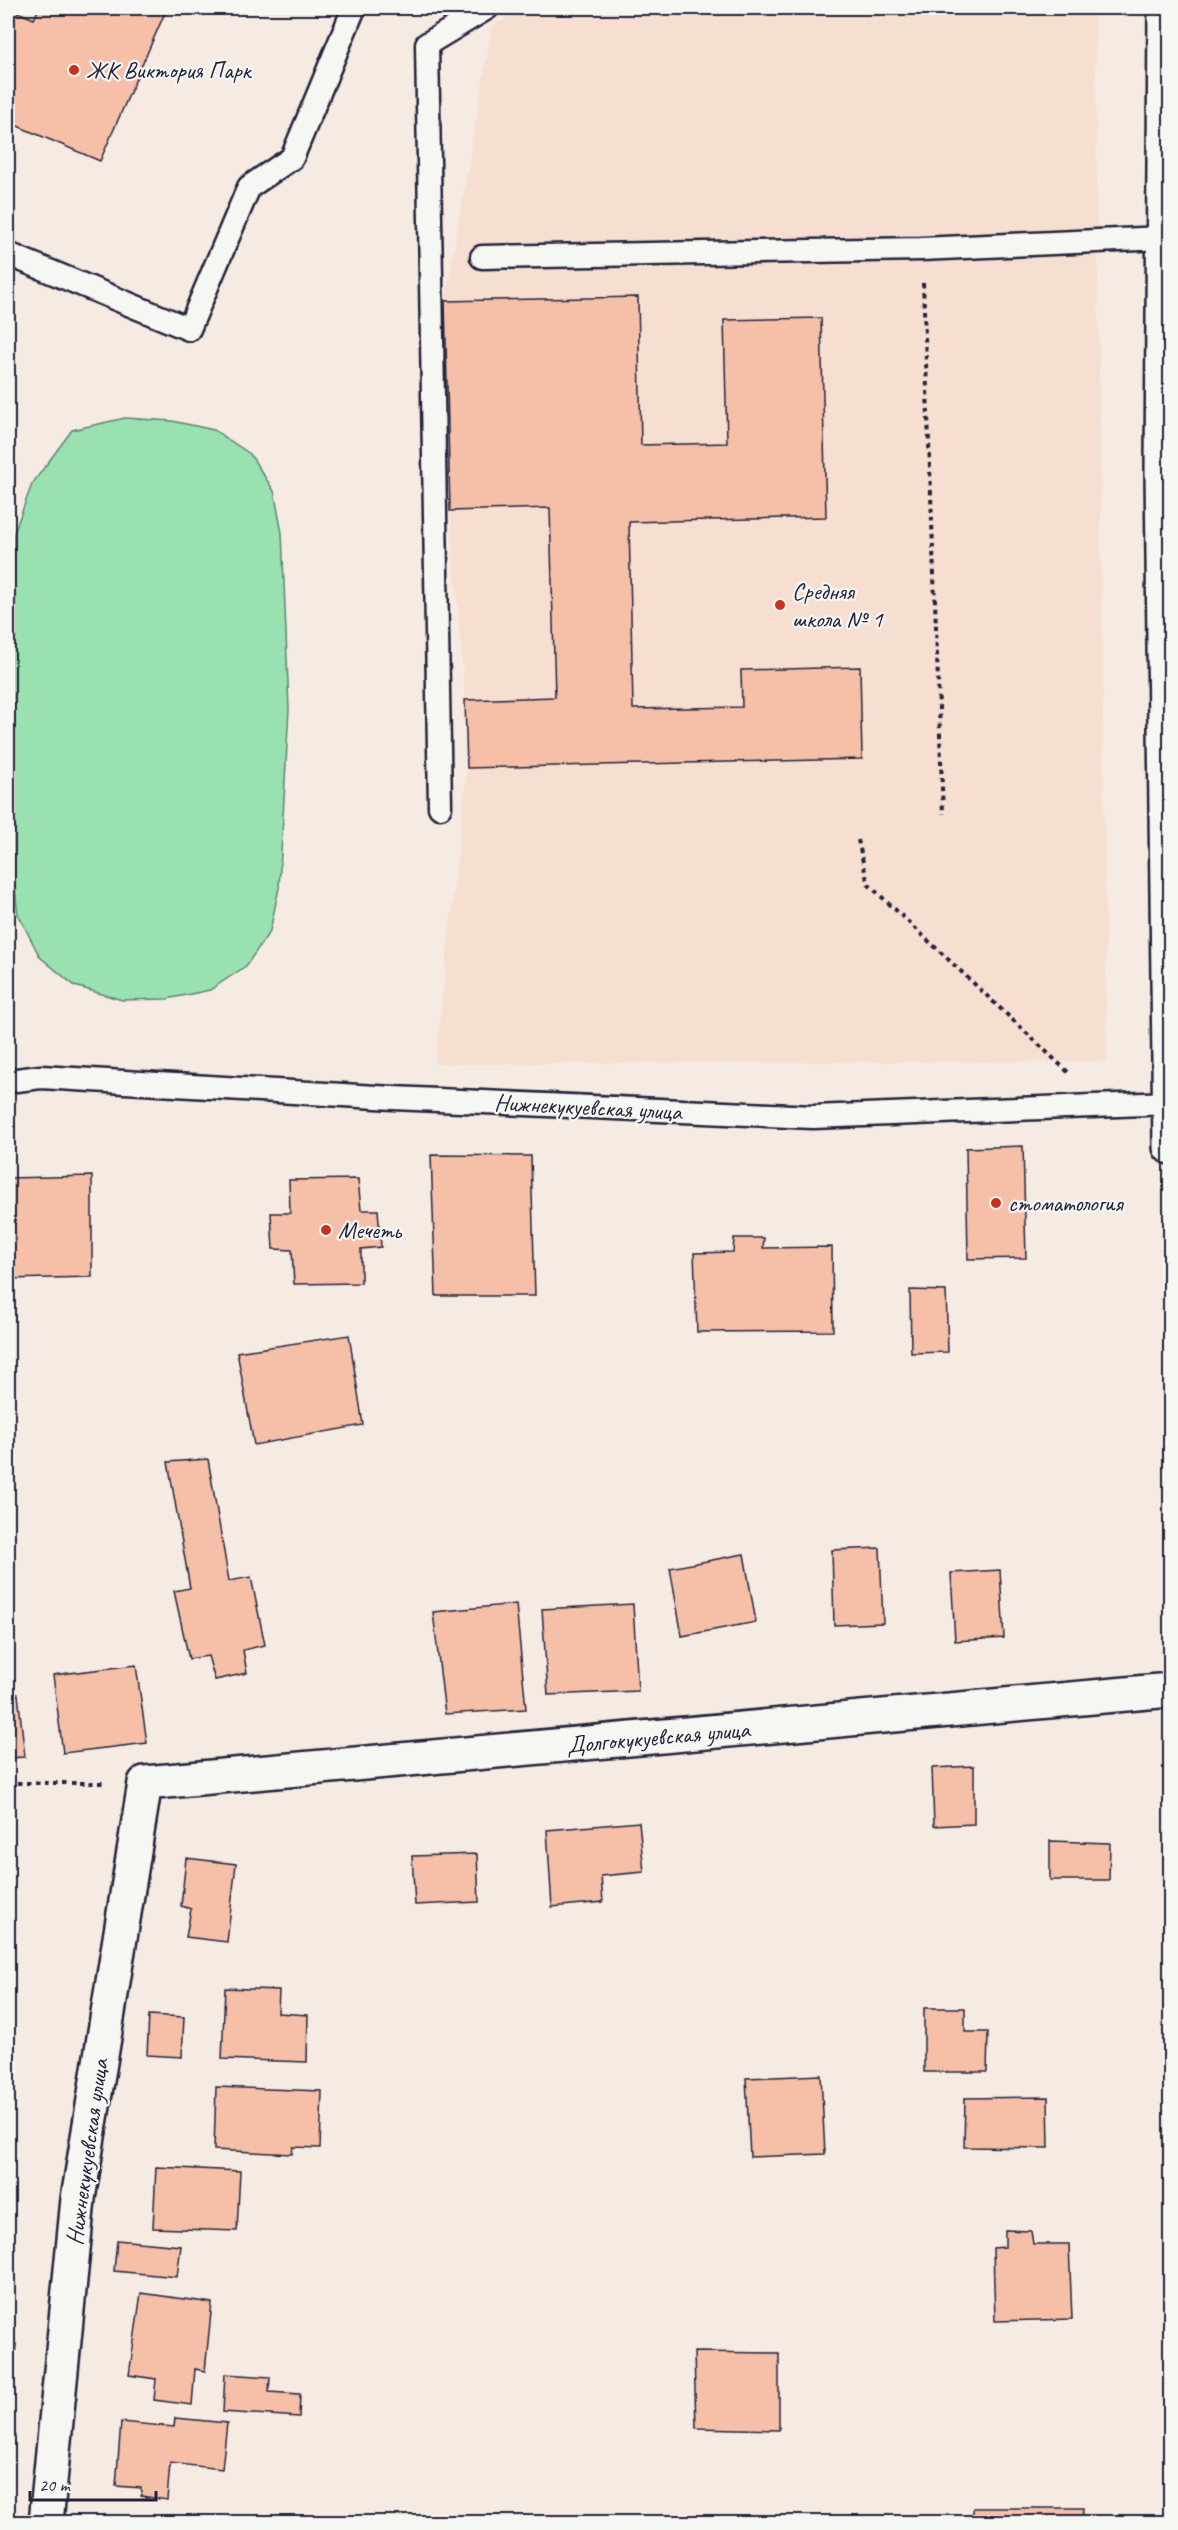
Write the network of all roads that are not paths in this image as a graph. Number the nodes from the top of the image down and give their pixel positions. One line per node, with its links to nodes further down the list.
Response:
1 (354, 8): 5 (lane)
2 (487, 8): 8 (lane)
3 (1165, 8): 4 (street)
4 (1163, 238): 6 (lane); 7 (street)
5 (8, 254)
6 (482, 257)
7 (1166, 471): 10 (street)
8 (440, 807)
9 (8, 1082): 10 (lane, Нижнекукуевская улица)
10 (1170, 1103): 11 (street)
11 (1170, 1148)
12 (1170, 1690): 13 (street, Долгокукуевская улица)
13 (145, 1784): 14 (street, Нижнекукуевская улица)
14 (46, 2523)

